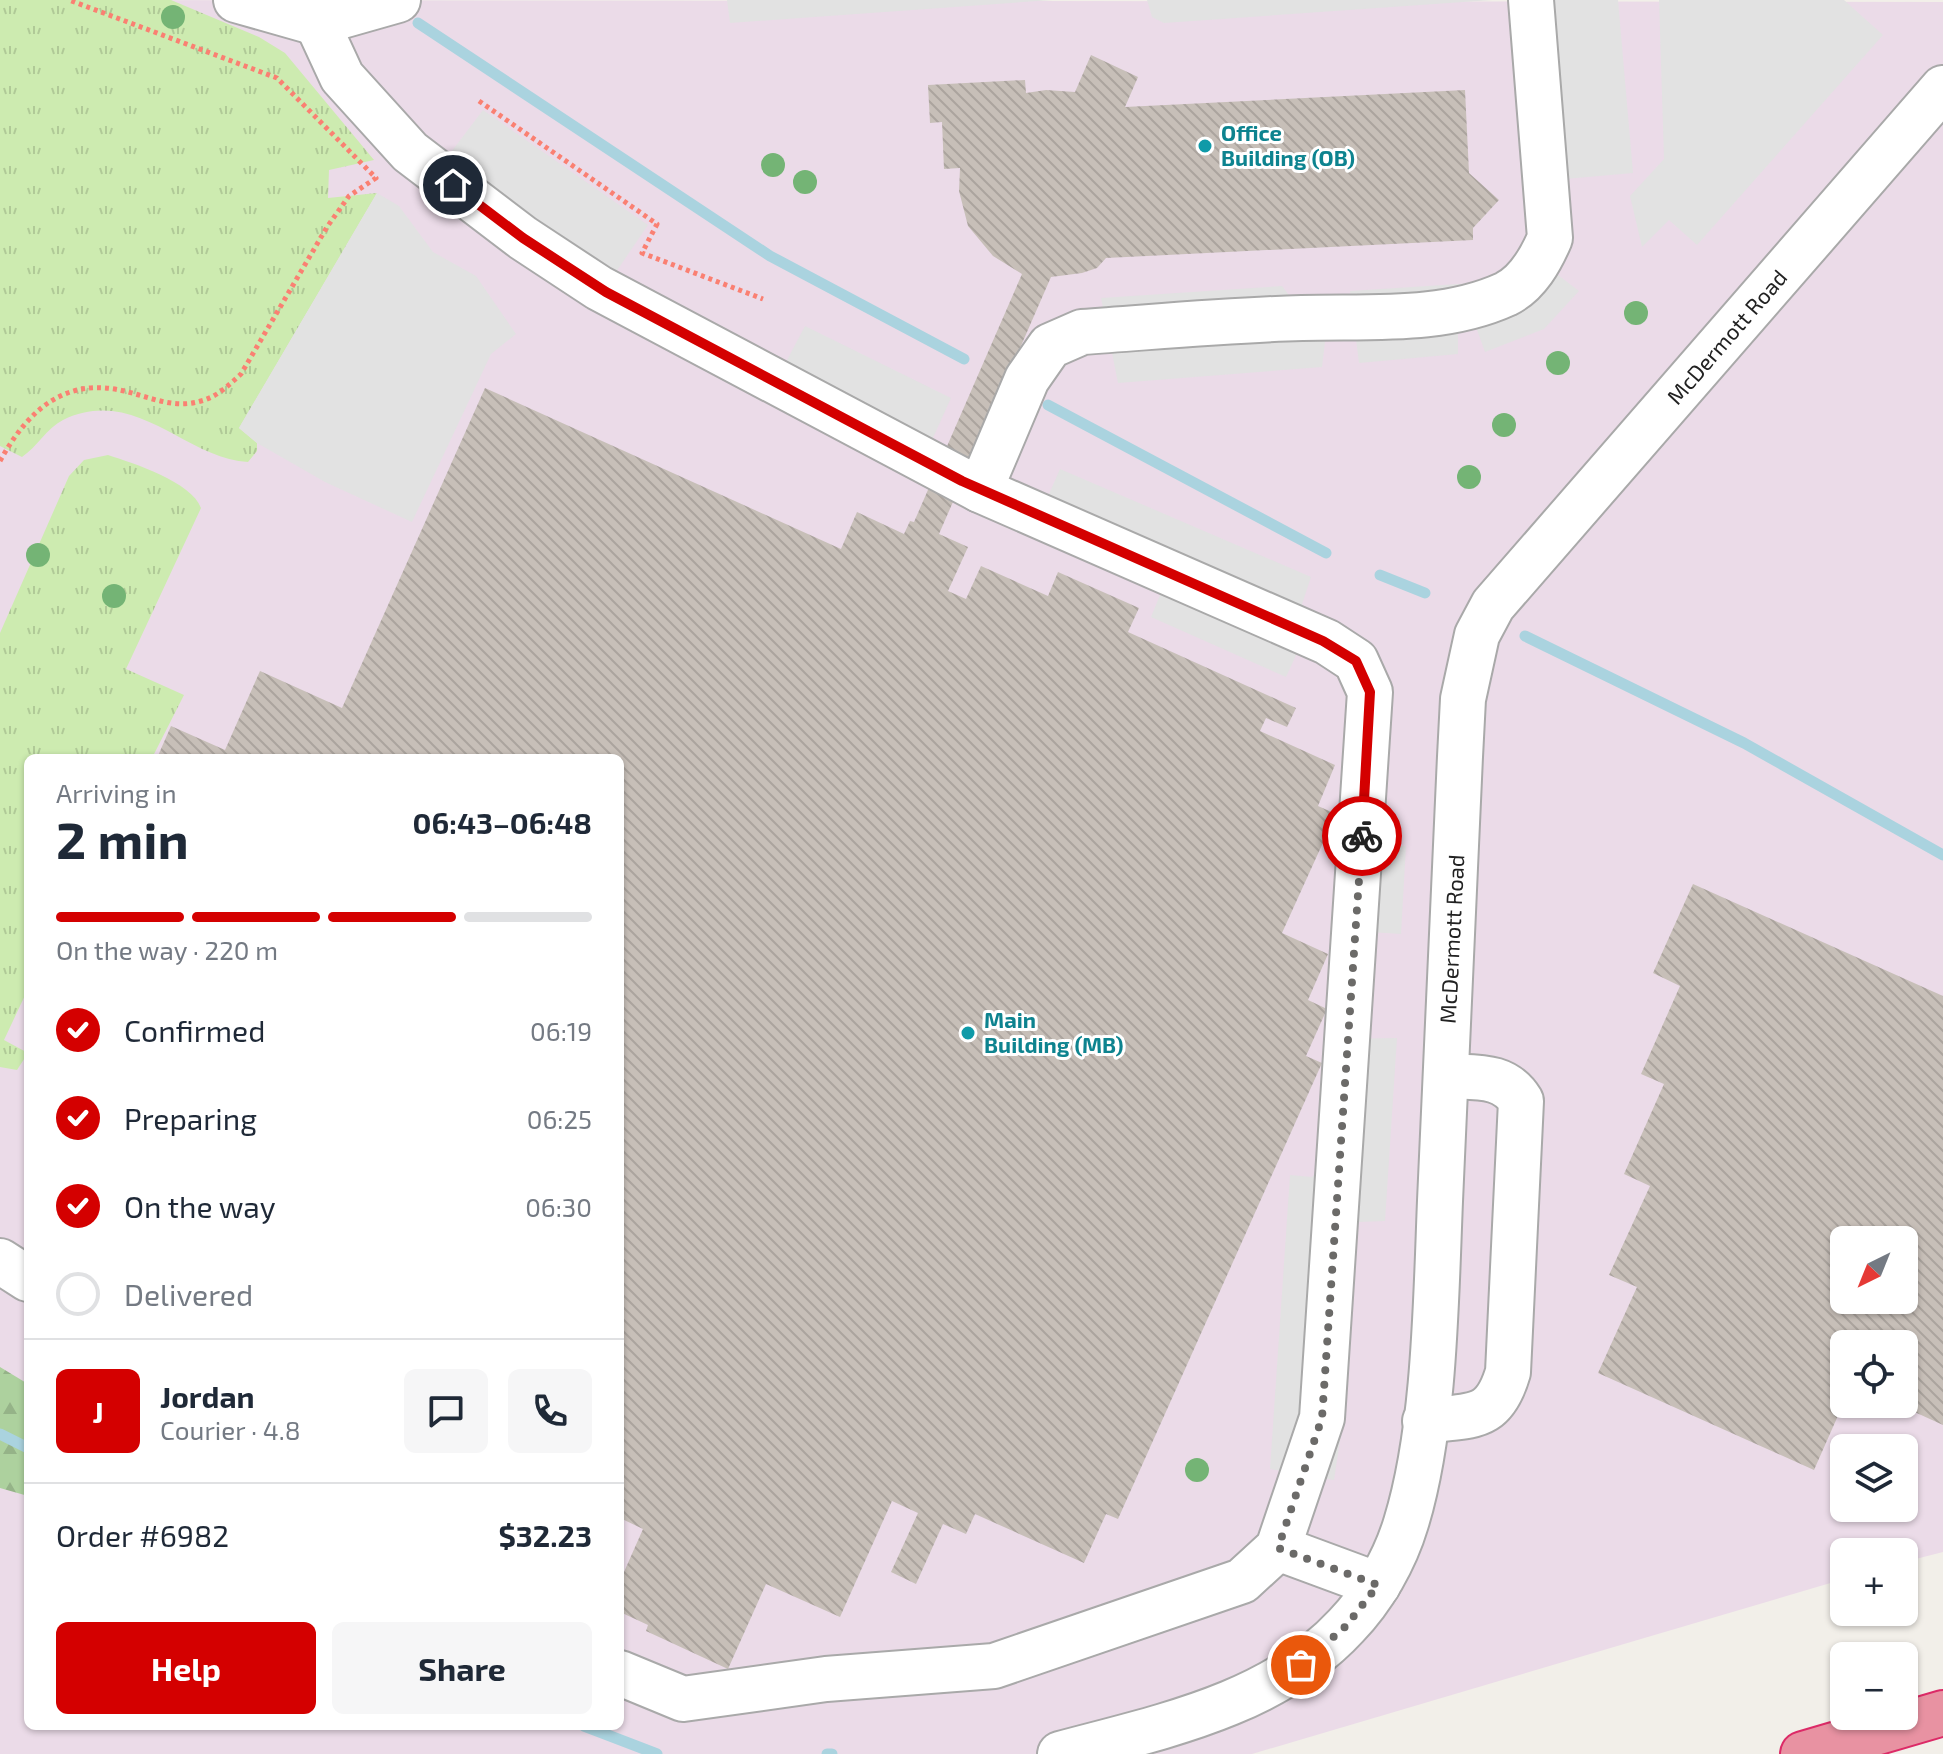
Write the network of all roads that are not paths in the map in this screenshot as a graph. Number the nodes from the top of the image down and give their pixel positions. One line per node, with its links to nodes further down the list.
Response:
1 (236, 0): 4 (street)
2 (398, 0): 4 (street)
3 (1531, 0): 6 (street)
4 (317, 23): 6 (street)
5 (1943, 88): 7 (street, McDermott Road)
6 (980, 490): 11 (street)
7 (1446, 1076): 10 (street, McDermott Road); 10 (street)
8 (0, 1261): 9 (street)
9 (24, 1276)
10 (1425, 1421): 12 (street, McDermott Road)
11 (1278, 1548): 12 (street); 13 (street)
12 (1378, 1585): 15 (street, McDermott Road)
13 (624, 1675)
14 (1943, 1713): 16 (highway)
15 (1060, 1754)
16 (1803, 1754)

